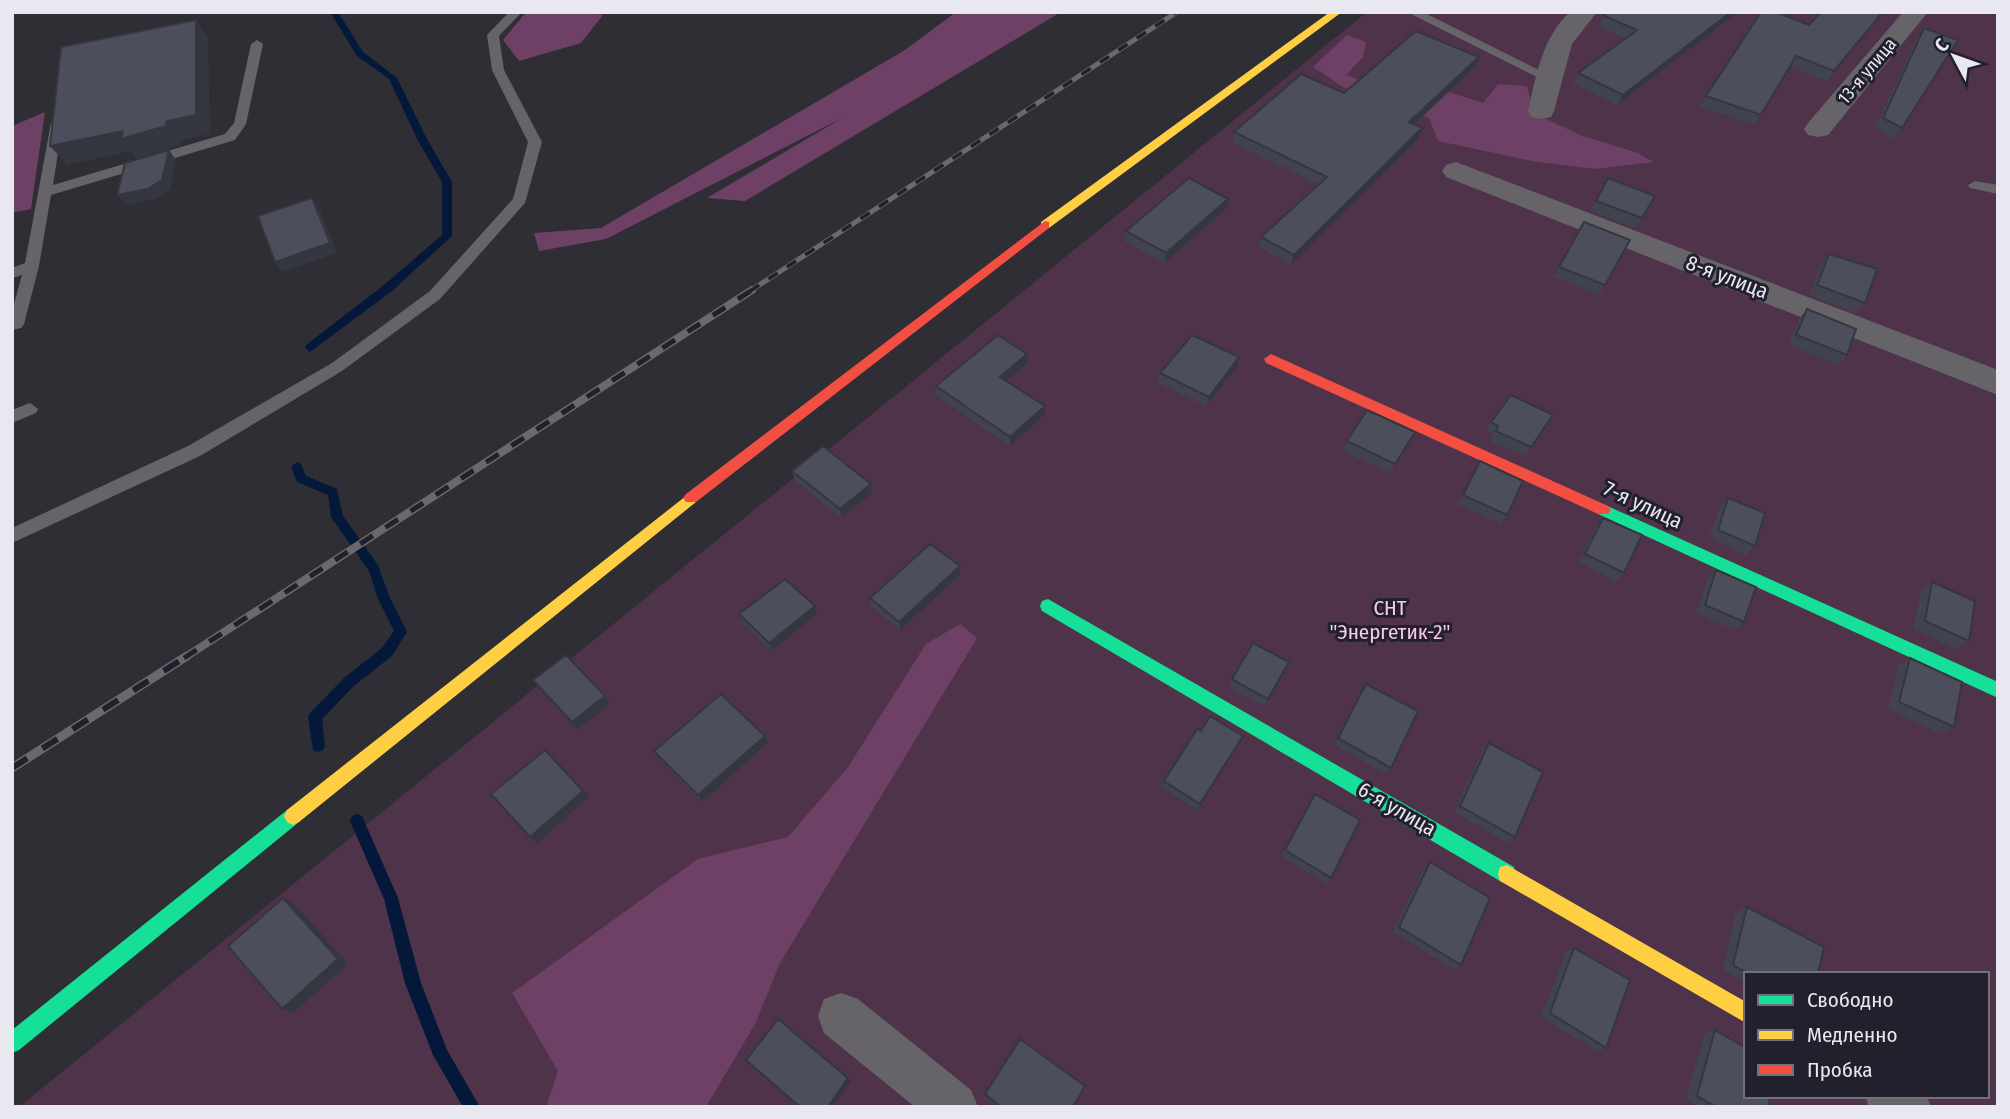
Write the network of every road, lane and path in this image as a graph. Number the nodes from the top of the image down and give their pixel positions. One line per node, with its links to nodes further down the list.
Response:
1 (516, 12): 22 (lane)
2 (1337, 12): 27 (street)
3 (1413, 12): 7 (lane)
4 (1585, 12): 7 (street)
5 (1916, 12): 10 (street, 13-я улица)
6 (257, 44): 14 (lane)
7 (1549, 78): 9 (street)
8 (59, 111): 14 (lane)
9 (1541, 111)
10 (1818, 129)
11 (1456, 171): 19 (street, 8-я улица)
12 (1975, 185): 13 (lane)
13 (1998, 190)
14 (46, 192): 15 (lane)
15 (32, 266): 16 (lane); 17 (lane)
16 (12, 273)
17 (12, 325)
18 (1271, 359): 24 (street, 7-я улица)
19 (1998, 383)
20 (30, 409): 21 (lane)
21 (12, 417)
22 (12, 536)
23 (1048, 606): 25 (street, 6-я улица)
24 (1998, 690)
25 (1744, 1012)
26 (841, 1016): 28 (street)
27 (12, 1043)
28 (954, 1107)

